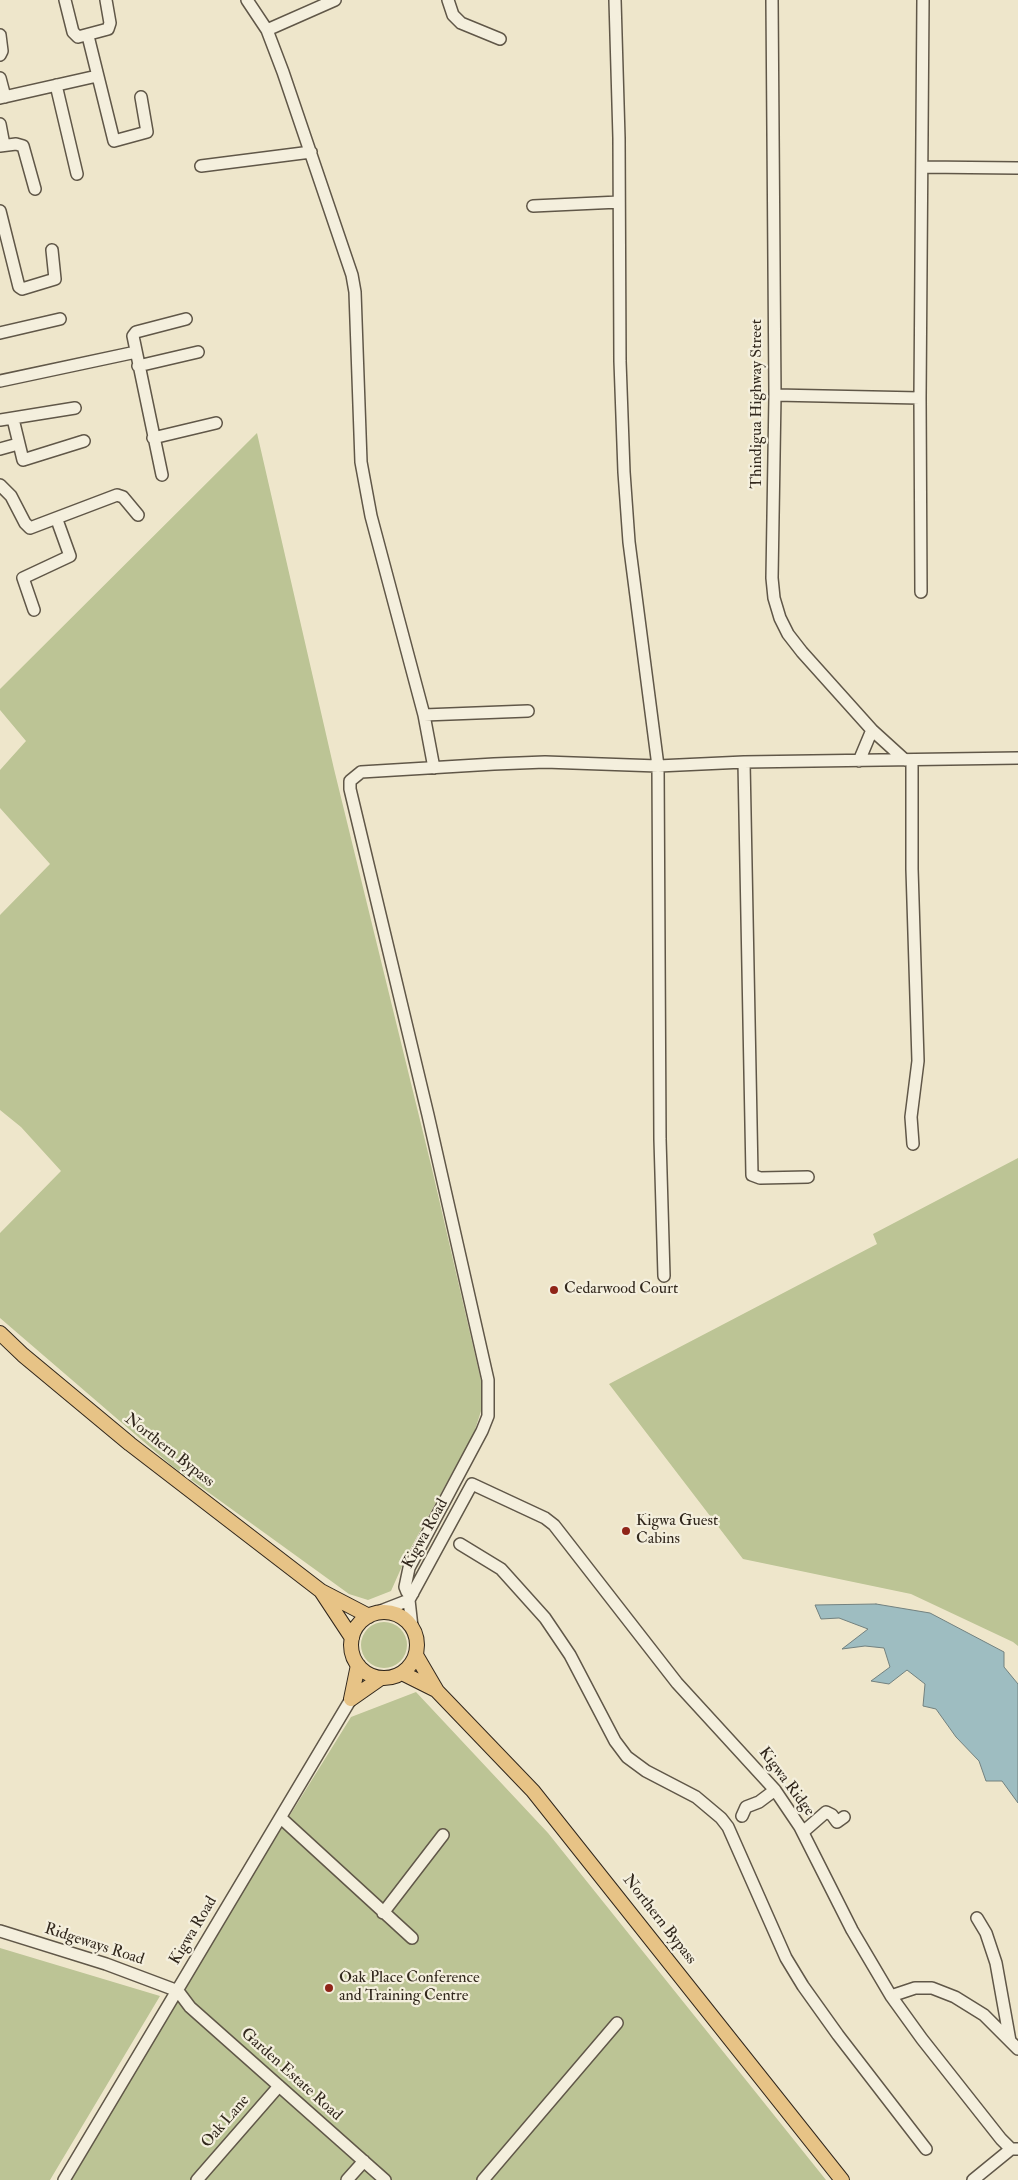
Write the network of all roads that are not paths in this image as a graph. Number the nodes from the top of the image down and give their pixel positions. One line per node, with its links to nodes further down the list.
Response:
1 (65, 0): 11 (street)
2 (106, 0): 11 (street)
3 (247, 0): 9 (street)
4 (335, 0): 9 (street)
5 (448, 0): 12 (street)
6 (615, 0): 27 (street)
7 (772, 0): 38 (street, Thindigua Highway Street)
8 (924, 0): 23 (street)
9 (267, 30): 21 (street)
10 (0, 35): 13 (street)
11 (88, 36): 14 (street)
12 (500, 39)
13 (0, 55)
14 (97, 76): 16 (street); 18 (street)
15 (0, 78): 17 (street)
16 (56, 85): 17 (street); 25 (street)
17 (2, 97)
18 (141, 97)
19 (0, 124): 20 (street)
20 (2, 146): 26 (street)
21 (311, 152): 22 (street); 55 (street)
22 (201, 166)
23 (922, 167): 24 (street); 39 (street)
24 (1018, 168)
25 (77, 174)
26 (35, 189)
27 (619, 202): 28 (street); 61 (street)
28 (533, 206)
29 (0, 211): 30 (street)
30 (52, 250)
31 (60, 319): 33 (street)
32 (186, 319): 34 (street)
33 (0, 333)
34 (136, 352): 36 (street); 37 (street)
35 (198, 352): 36 (street)
36 (138, 366): 44 (street)
37 (0, 380)
38 (775, 395): 39 (street); 56 (street, Thindigua Highway Street)
39 (920, 398): 52 (street)
40 (75, 408): 41 (street)
41 (13, 419): 42 (street); 46 (street)
42 (0, 420)
43 (216, 424): 44 (street)
44 (153, 438): 48 (street)
45 (84, 441): 46 (street)
46 (18, 444): 47 (street)
47 (0, 449)
48 (162, 475)
49 (0, 485): 51 (street)
50 (138, 516): 51 (street)
51 (57, 520): 53 (street)
52 (921, 592)
53 (34, 610)
54 (528, 711): 55 (street)
55 (424, 715): 62 (street)
56 (872, 730): 58 (street, Thindigua Highway Street); 59 (street)
57 (1018, 758): 58 (street)
58 (909, 760): 59 (street); 63 (street)
59 (859, 761): 60 (street)
60 (744, 762): 61 (street); 64 (street)
61 (658, 766): 62 (street); 65 (street)
62 (434, 768): 70 (street)
63 (913, 1144)
64 (808, 1177)
65 (664, 1276)
66 (0, 1333): 69 (main road, Northern Bypass)
67 (472, 1484): 70 (street, Kigwa Road); 80 (street, Kigwa Ridge)
68 (460, 1544): 83 (street)
69 (321, 1591): 71 (main road); 73 (main road)
70 (411, 1596): 71 (street); 72 (street)
71 (371, 1615): 72 (main road); 73 (main road)
72 (412, 1627): 74 (main road)
73 (352, 1638): 75 (main road)
74 (416, 1655): 76 (main road); 78 (main road)
75 (358, 1664): 77 (main road); 79 (main road)
76 (402, 1673): 77 (main road); 78 (main road)
77 (381, 1678): 79 (main road)
78 (437, 1691): 103 (main road, Northern Bypass)
79 (351, 1699): 82 (street, Kigwa Road)
80 (775, 1790): 83 (street); 84 (street, Kigwa Ridge)
81 (844, 1817): 84 (street)
82 (281, 1818): 86 (street); 90 (street, Kigwa Road)
83 (728, 1827): 95 (street)
84 (803, 1832): 91 (street, Kigwa Ridge)
85 (443, 1835): 86 (street)
86 (383, 1913): 89 (street)
87 (977, 1918): 93 (street)
88 (0, 1931): 90 (street, Ridgeways Road)
89 (412, 1938)
90 (178, 1991): 94 (street, Garden Estate Road); 98 (street, Kigwa Road)
91 (891, 1996): 93 (street); 96 (street, Kigwa Ridge)
92 (617, 2023): 102 (street)
93 (1014, 2045)
94 (279, 2086): 97 (street, Garden Estate Road); 99 (street, Oak Lane)
95 (926, 2149)
96 (1015, 2149): 104 (street)
97 (364, 2162): 100 (street); 101 (street, Garden Estate Road)
98 (64, 2180)
99 (197, 2180)
100 (348, 2180)
101 (385, 2180)
102 (482, 2180)
103 (842, 2180)
104 (973, 2180)

